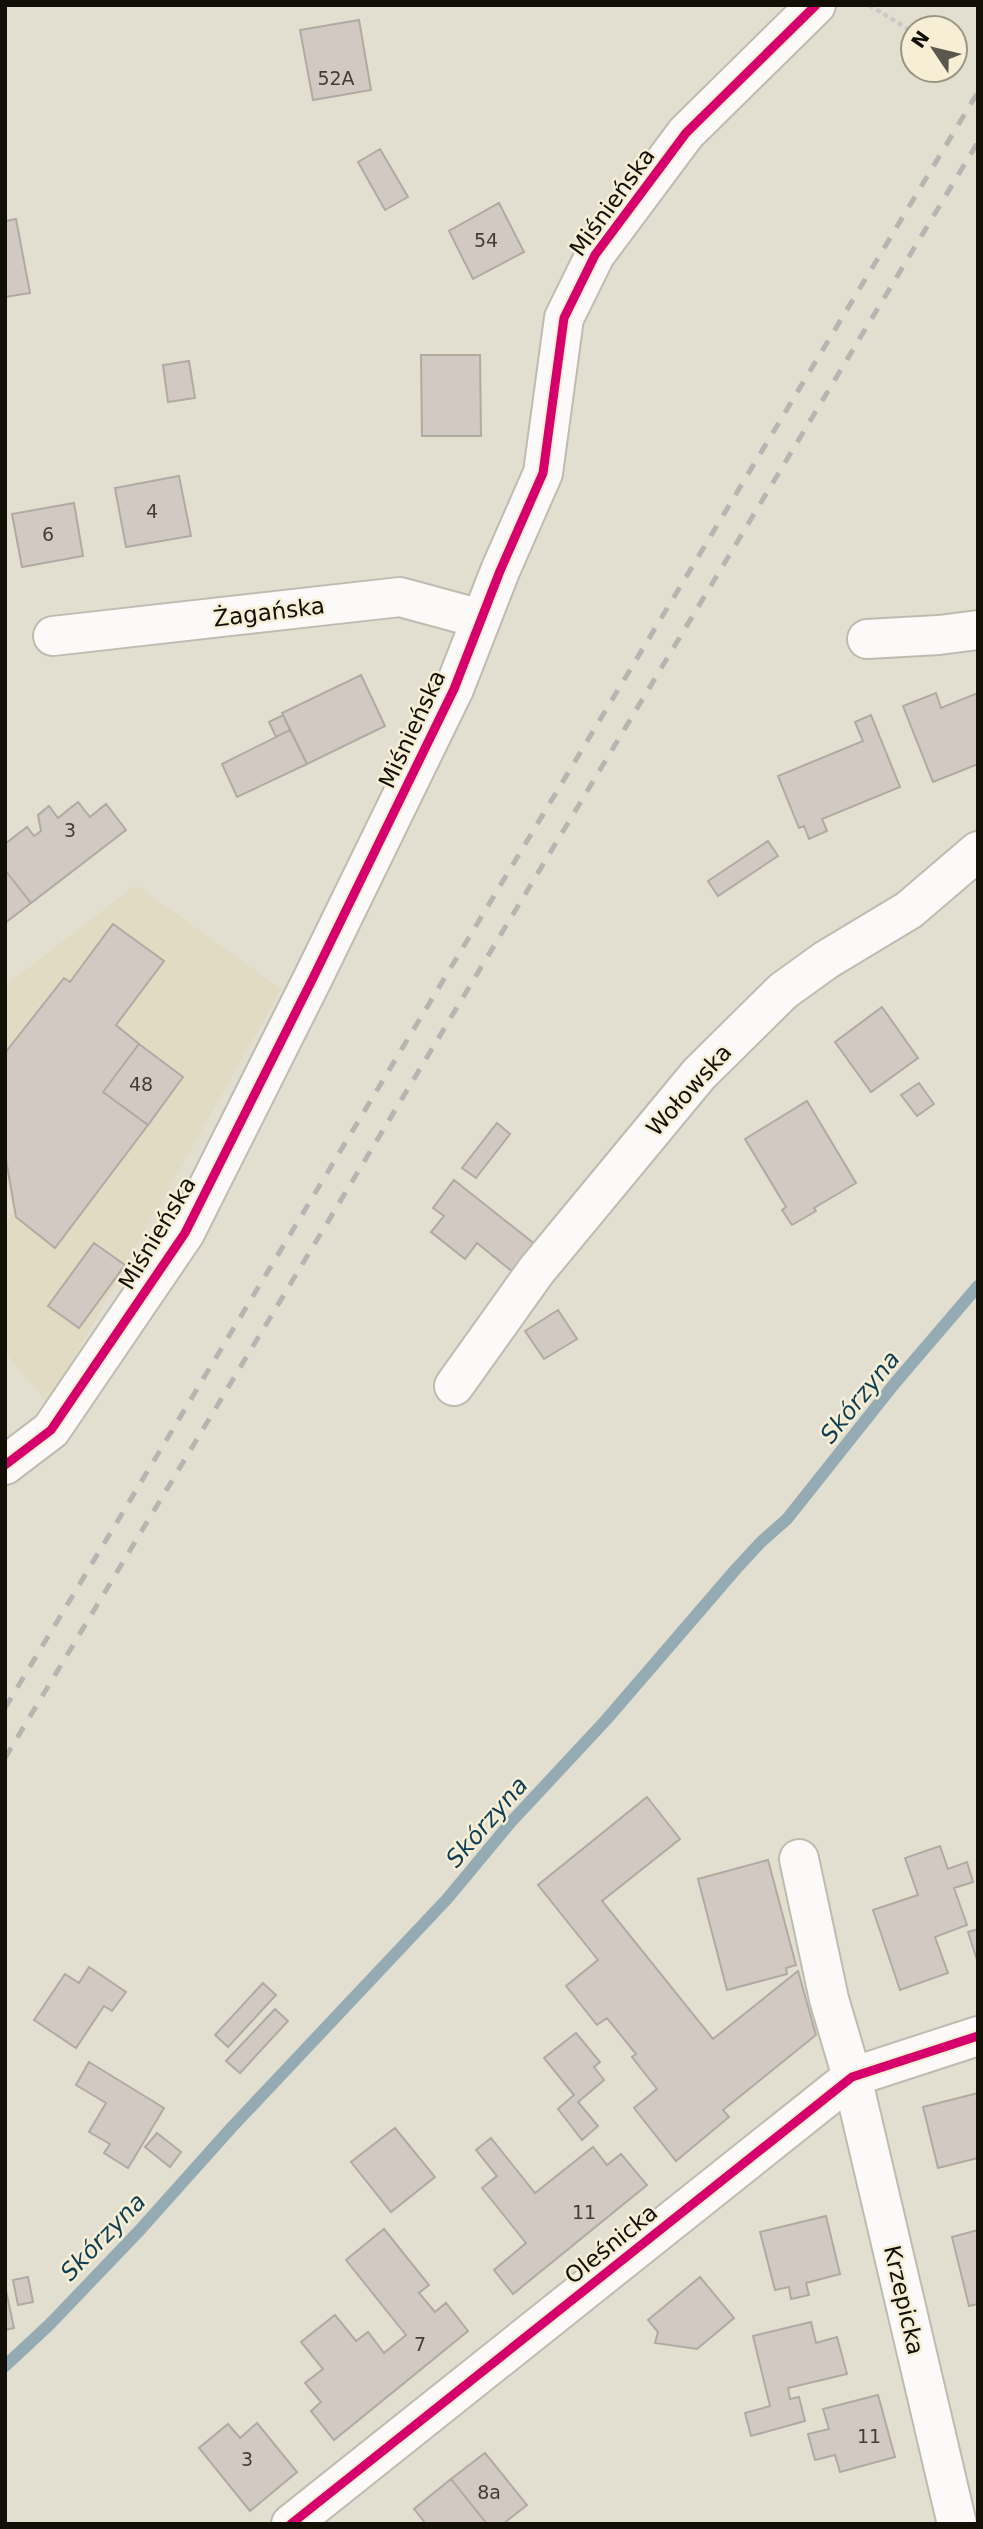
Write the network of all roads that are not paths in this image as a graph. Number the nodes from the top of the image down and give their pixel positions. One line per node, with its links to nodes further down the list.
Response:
1 (816, 5): 2 (street, Miśnieńska)
2 (481, 618): 4 (street, Żagańska); 8 (street, Miśnieńska)
3 (978, 630): 5 (street)
4 (53, 636)
5 (867, 639)
6 (978, 851): 7 (street, Wołowska)
7 (454, 1385)
8 (5, 1465)
9 (799, 1859): 11 (street, Krzepicka)
10 (978, 2036): 11 (street, Oleśnicka)
11 (852, 2077): 12 (street, Oleśnicka); 13 (street, Krzepicka)
12 (291, 2524)
13 (957, 2524)

